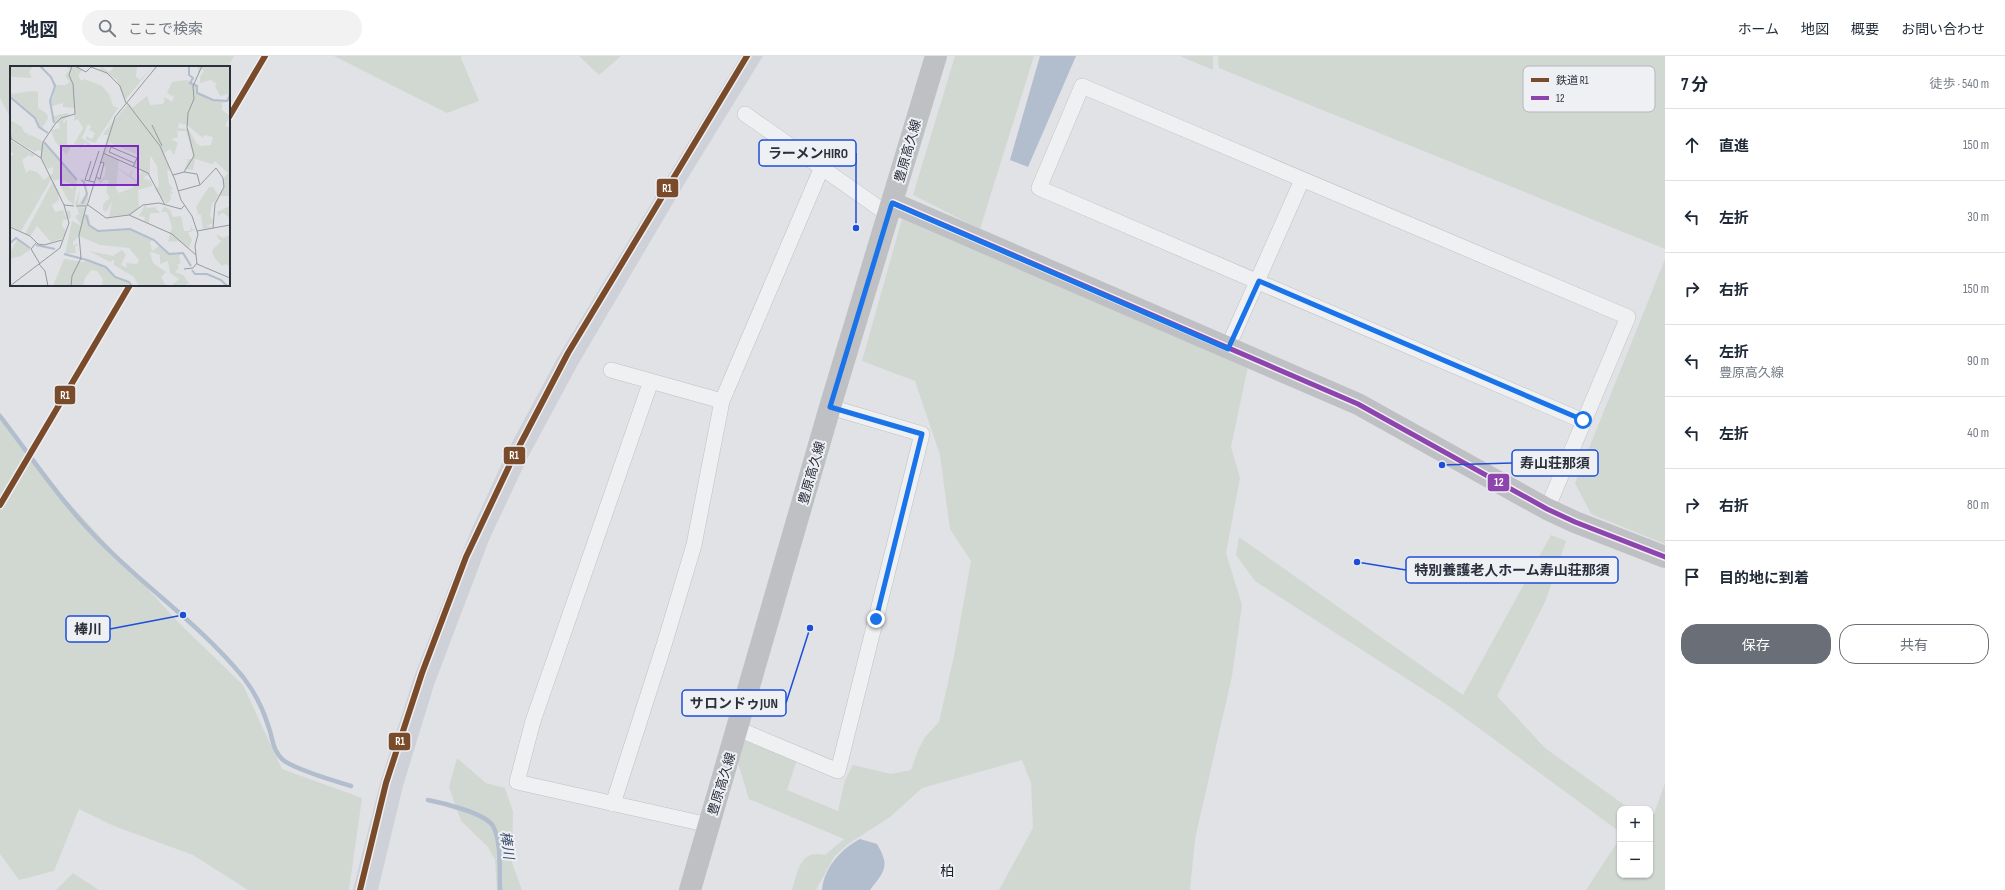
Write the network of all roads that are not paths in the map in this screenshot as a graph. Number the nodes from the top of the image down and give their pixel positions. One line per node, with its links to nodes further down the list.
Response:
1 (936, 56): 5 (main road, 豊原高久線)
2 (745, 114): 3 (street)
3 (822, 168): 5 (street); 10 (street)
4 (1302, 180): 6 (street); 6 (street); 12 (street)
5 (891, 209): 7 (main road); 11 (main road, 豊原高久線)
6 (1259, 281): 7 (street); 12 (street)
7 (1228, 349): 13 (main road)
8 (611, 370): 9 (street)
9 (651, 381): 10 (street); 16 (street)
10 (722, 401): 16 (street)
11 (830, 407): 15 (main road, 豊原高久線); 15 (street)
12 (1583, 420): 13 (street)
13 (1547, 509): 14 (main road)
14 (1665, 557)
15 (738, 729): 17 (main road, 豊原高久線)
16 (613, 804): 17 (street)
17 (709, 825): 18 (main road, 豊原高久線)
18 (690, 890)

